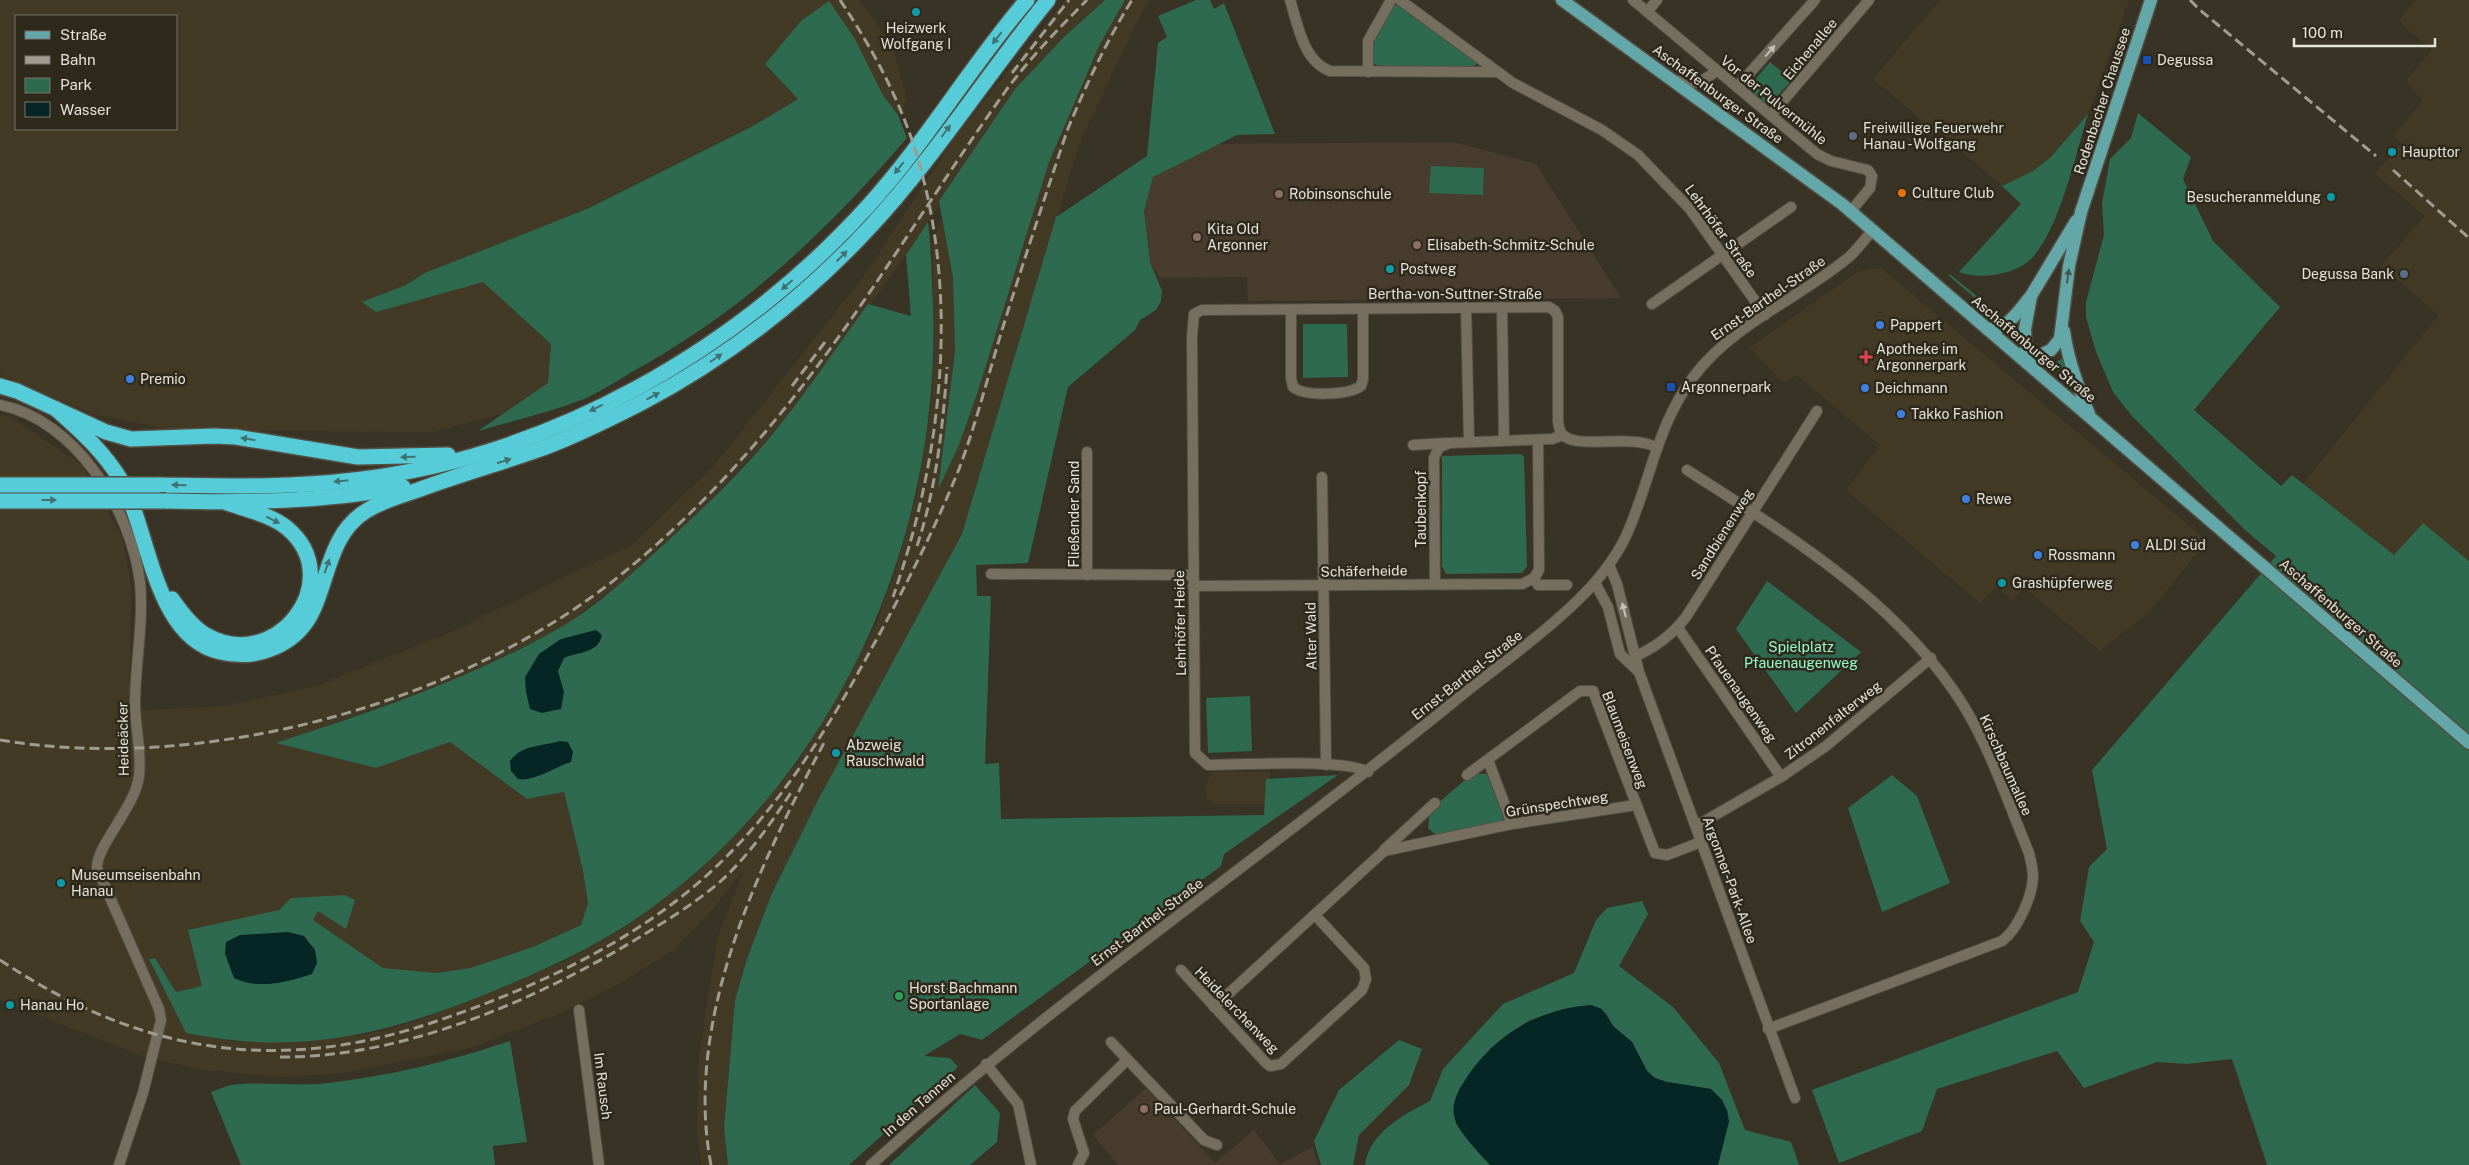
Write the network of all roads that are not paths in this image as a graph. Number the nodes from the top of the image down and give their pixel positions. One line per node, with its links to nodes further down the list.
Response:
1 (1027, 0): 48 (highway, one-way to 48)
2 (1048, 0): 50 (highway, one-way to 2)
3 (1290, 0): 14 (street)
4 (1391, 0): 14 (street)
5 (1400, 0): 15 (street, Lehrhöfer Straße)
6 (1562, 0): 16 (main road, Aschaffenburger Straße)
7 (1633, 0): 12 (street, Vor der Pulvermühle)
8 (1657, 0): 12 (street)
9 (1815, 0): 17 (street, one-way to 9)
10 (1869, 0): 18 (street, Eichenallee)
11 (2151, 0): 21 (main road, Rodenbacher Chaussee)
12 (1647, 12): 13 (street, Vor der Pulvermühle)
13 (1716, 70): 16 (street); 17 (street, Vor der Pulvermühle)
14 (1368, 72): 15 (street)
15 (1498, 72): 23 (street, Lehrhöfer Straße)
16 (1674, 80): 20 (main road, Aschaffenburger Straße)
17 (1737, 87): 18 (street, Vor der Pulvermühle)
18 (1771, 115): 20 (street, Vor der Pulvermühle)
19 (1791, 207): 23 (street)
20 (1851, 212): 22 (main road, Aschaffenburger Straße)
21 (2081, 212): 24 (main road); 32 (main road, one-way to 21)
22 (1872, 231): 31 (street, Ernst-Barthel-Straße); 33 (main road, Aschaffenburger Straße)
23 (1723, 256): 25 (street); 31 (street, Lehrhöfer Straße)
24 (2031, 296): 33 (main road); 34 (main road)
25 (1652, 304)
26 (1466, 307): 27 (street, Bertha-von-Suttner-Straße); 28 (street, Bertha-von-Suttner-Straße); 43 (street)
27 (1502, 307): 40 (street, Bertha-von-Suttner-Straße); 41 (street)
28 (1363, 308): 29 (street, Bertha-von-Suttner-Straße); 29 (street)
29 (1291, 310): 30 (street, Bertha-von-Suttner-Straße)
30 (1194, 314): 58 (street, Lehrhöfer Heide)
31 (1765, 315): 46 (street, Ernst-Barthel-Straße)
32 (2063, 324): 34 (main road); 39 (main road)
33 (1987, 329): 34 (main road, Aschaffenburger Straße)
34 (2026, 362): 39 (main road, Aschaffenburger Straße)
35 (0, 386): 37 (highway)
36 (0, 405): 93 (street, Heideäcker)
37 (56, 409): 48 (highway, one-way to 37); 61 (highway)
38 (1817, 410): 55 (street, Sandbienenweg)
39 (2090, 416): 71 (main road, Aschaffenburger Straße)
40 (1563, 435): 42 (street); 46 (street)
41 (1504, 440): 42 (street); 43 (street)
42 (1538, 440): 60 (street)
43 (1469, 441): 44 (street)
44 (1450, 443): 45 (street); 63 (street, Taubenkopf)
45 (1413, 445)
46 (1656, 447): 56 (street, Ernst-Barthel-Straße)
47 (1087, 452): 59 (street, Fließender Sand)
48 (475, 454): 52 (highway, one-way to 52, bridge)
49 (1688, 470): 55 (street, Kirschbaumallee)
50 (457, 476): 54 (highway); 61 (highway, one-way to 50)
51 (1322, 477): 64 (street, Alter Wald)
52 (0, 485)
53 (0, 501): 54 (highway, one-way to 54, bridge)
54 (227, 503): 61 (highway, one-way to 61)
55 (1752, 512): 67 (street, Sandbienenweg); 69 (street, Kirschbaumallee)
56 (1609, 565): 62 (street, Ernst-Barthel-Straße); 68 (street, Argonner-Park-Allee, one-way to 56)
57 (991, 574): 59 (street, Fließender Sand)
58 (1193, 574): 59 (street, Fließender Sand); 66 (street, Lehrhöfer Heide)
59 (1087, 575)
60 (1534, 578): 63 (street, Schäferheide); 65 (street)
61 (158, 579)
62 (1594, 583): 70 (street, Argonner-Park-Allee); 74 (street, Ernst-Barthel-Straße)
63 (1435, 584): 64 (street, Schäferheide)
64 (1324, 585): 66 (street, Schäferheide); 73 (street, Alter Wald)
65 (1567, 585)
66 (1193, 586): 73 (street, Lehrhöfer Heide)
67 (1678, 628): 68 (street, Sandbienenweg); 76 (street, Pfauenaugenweg)
68 (1636, 656): 70 (street, Argonner-Park-Allee)
69 (1931, 658): 76 (street, Zitronenfalterweg); 87 (street, Kirschbaumallee)
70 (1639, 672): 80 (street, Argonner-Park-Allee)
71 (2469, 743)
72 (1488, 760): 75 (street, Blaumeisenweg); 78 (street, Blaumeisenweg); 79 (street)
73 (1326, 765): 74 (street, Lehrhöfer Heide)
74 (1368, 772): 90 (street, Ernst-Barthel-Straße)
75 (1467, 775)
76 (1781, 777): 80 (street, Zitronenfalterweg)
77 (1435, 803): 82 (street)
78 (1636, 805): 79 (street, Grünspechtweg); 81 (street)
79 (1512, 824): 82 (street, Grünspechtweg)
80 (1696, 826): 81 (street, Argonner-Park-Allee)
81 (1701, 842): 87 (street, Argonner-Park-Allee)
82 (1384, 851): 83 (street)
83 (1316, 915): 85 (street); 85 (street, Heidelerchenweg)
84 (1181, 970): 85 (street, Heidelerchenweg)
85 (1214, 1007)
86 (579, 1010): 94 (street, Im Rausch)
87 (1768, 1028): 91 (street, Argonner-Park-Allee)
88 (1111, 1042): 89 (street)
89 (1127, 1060): 92 (street); 97 (street)
90 (986, 1064): 95 (street, In den Tannen); 96 (street)
91 (1795, 1098)
92 (1218, 1145)
93 (119, 1165)
94 (599, 1165)
95 (871, 1165)
96 (1030, 1165)
97 (1078, 1165)

